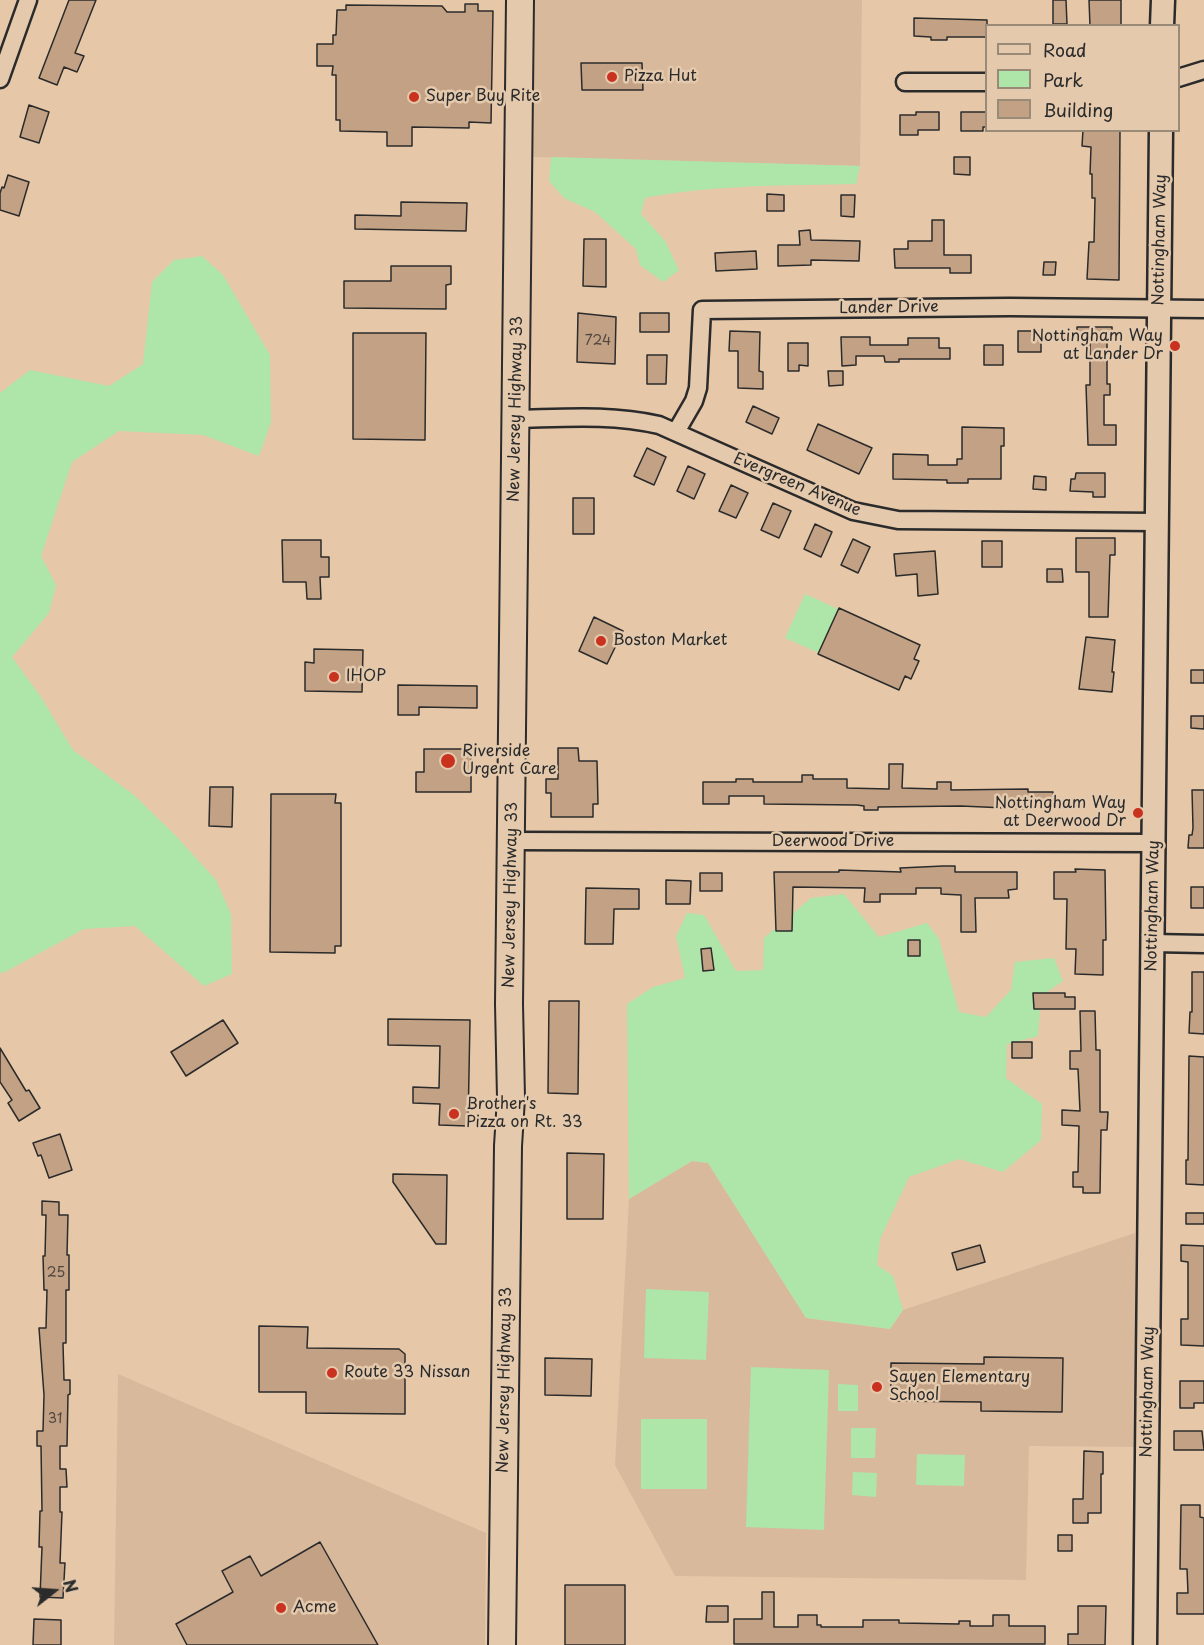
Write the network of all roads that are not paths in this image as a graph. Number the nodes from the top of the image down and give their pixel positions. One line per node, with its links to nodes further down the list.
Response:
1 (28, 0): 7 (street)
2 (520, 0): 13 (main road, New Jersey Highway 33)
3 (1162, 0): 4 (street)
4 (1162, 24)
5 (1204, 70): 6 (street)
6 (1180, 78)
7 (0, 79)
8 (905, 82): 9 (street)
9 (985, 82)
10 (1161, 132): 11 (street, Nottingham Way)
11 (1159, 308): 12 (street, Lander Drive); 14 (street, Lander Drive); 15 (street, Nottingham Way)
12 (1204, 309)
13 (516, 419): 14 (street, Evergreen Avenue); 16 (main road, New Jersey Highway 33)
14 (676, 432): 15 (street, Evergreen Avenue)
15 (1157, 522): 17 (street, Nottingham Way)
16 (511, 841): 17 (street, Deerwood Drive); 20 (main road, New Jersey Highway 33)
17 (1154, 843): 18 (street, Nottingham Way)
18 (1153, 943): 19 (street); 21 (street, Nottingham Way)
19 (1204, 944)
20 (502, 1645)
21 (1145, 1645)

